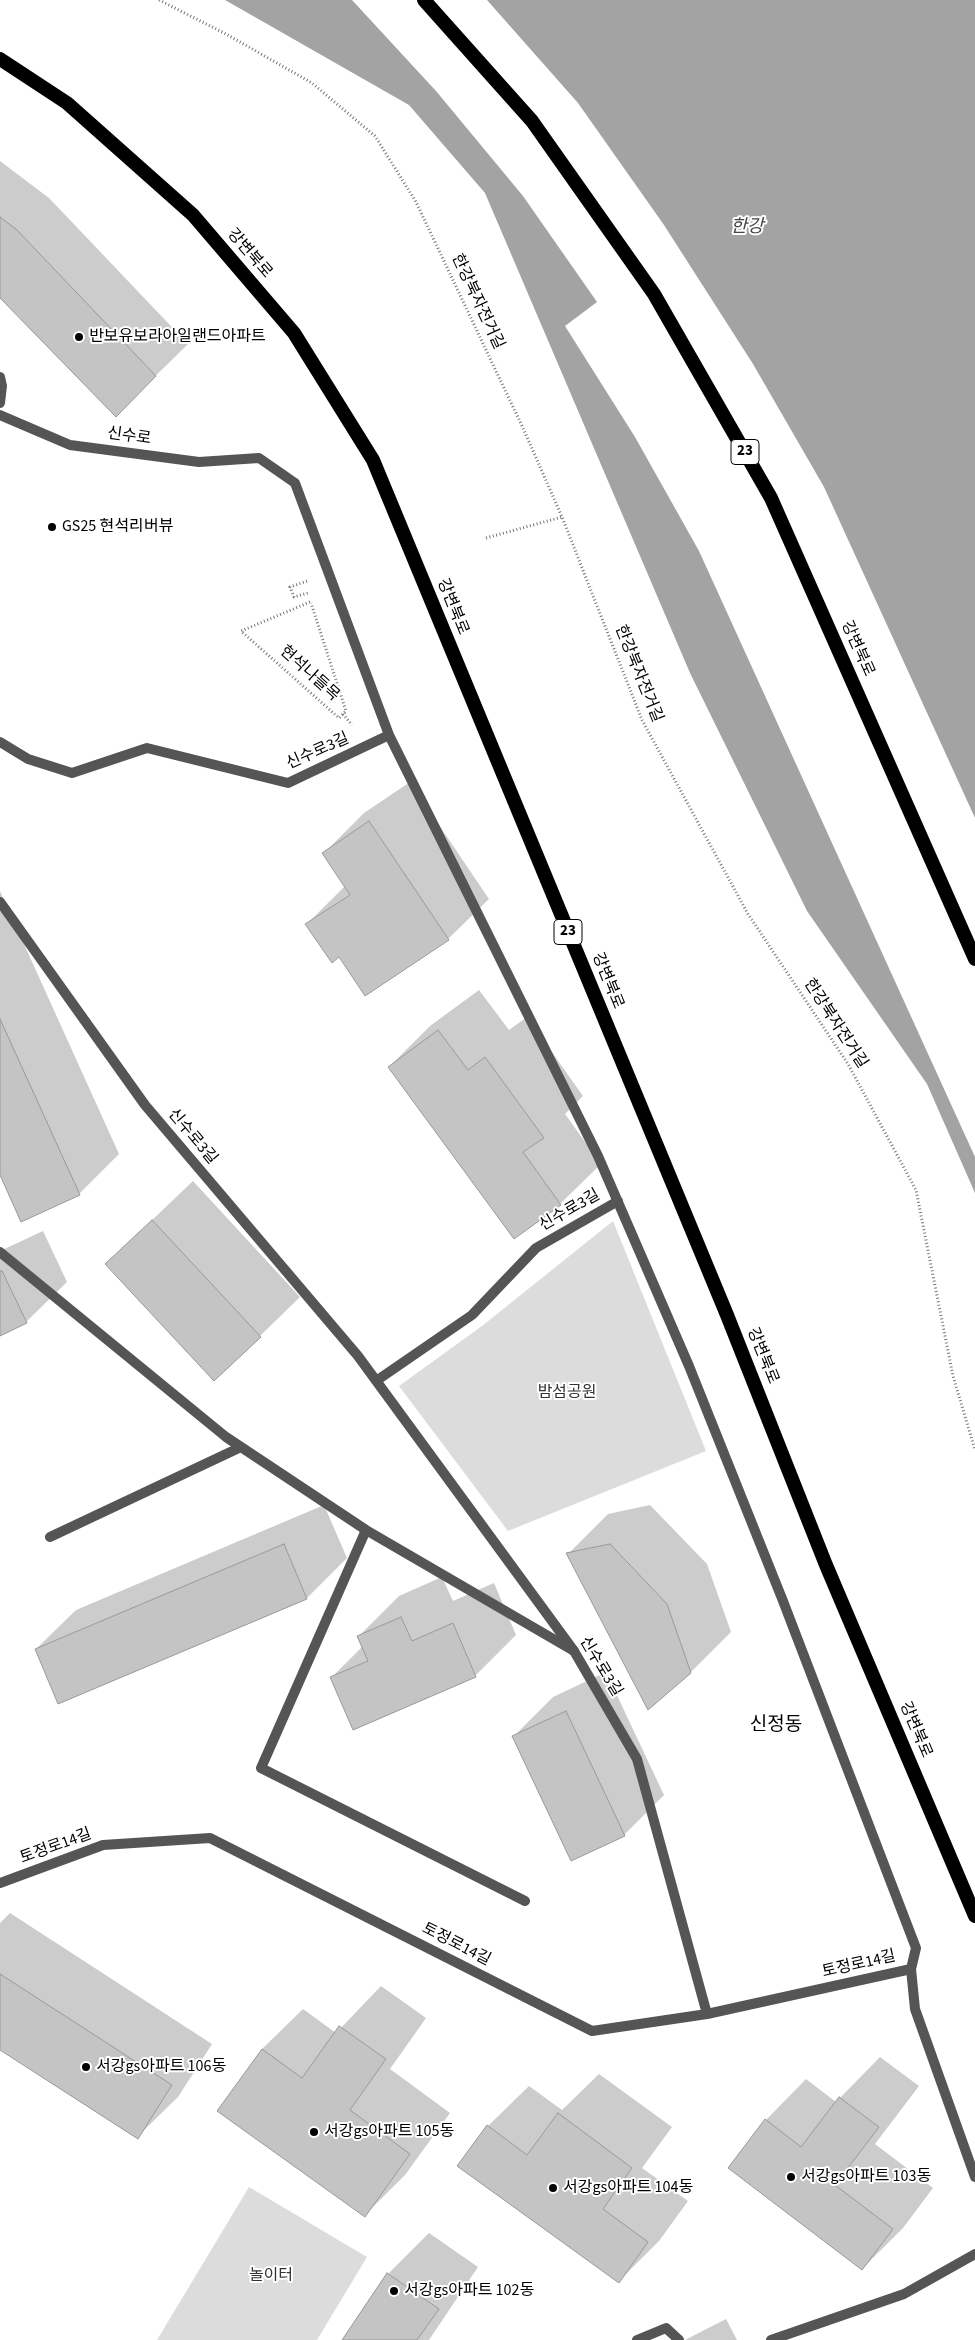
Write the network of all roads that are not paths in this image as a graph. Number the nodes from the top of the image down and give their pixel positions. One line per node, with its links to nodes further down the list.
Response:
1 (424, 0): 9 (highway, 강변북로 / 23)
2 (0, 59): 19 (highway, 강변북로 / 23)
3 (0, 377): 4 (street)
4 (0, 403)
5 (0, 415): 6 (street, 신수로)
6 (389, 735): 7 (street, 신수로3길); 10 (street)
7 (0, 742)
8 (0, 902): 12 (street, 신수로3길)
9 (975, 959)
10 (618, 1201): 12 (street, 신수로3길); 20 (street)
11 (0, 1252): 13 (street)
12 (376, 1381): 16 (street, 신수로3길)
13 (241, 1447): 14 (street); 15 (street)
14 (366, 1530): 16 (street); 18 (street)
15 (50, 1537)
16 (574, 1651): 21 (street, 신수로3길)
17 (0, 1883): 21 (street, 토정로14길)
18 (525, 1901)
19 (975, 1916)
20 (911, 1969): 21 (street, 토정로14길); 22 (street)
21 (707, 2014)
22 (975, 2177)
23 (975, 2254): 26 (street)
24 (636, 2340): 25 (street)
25 (679, 2340)
26 (771, 2340)

